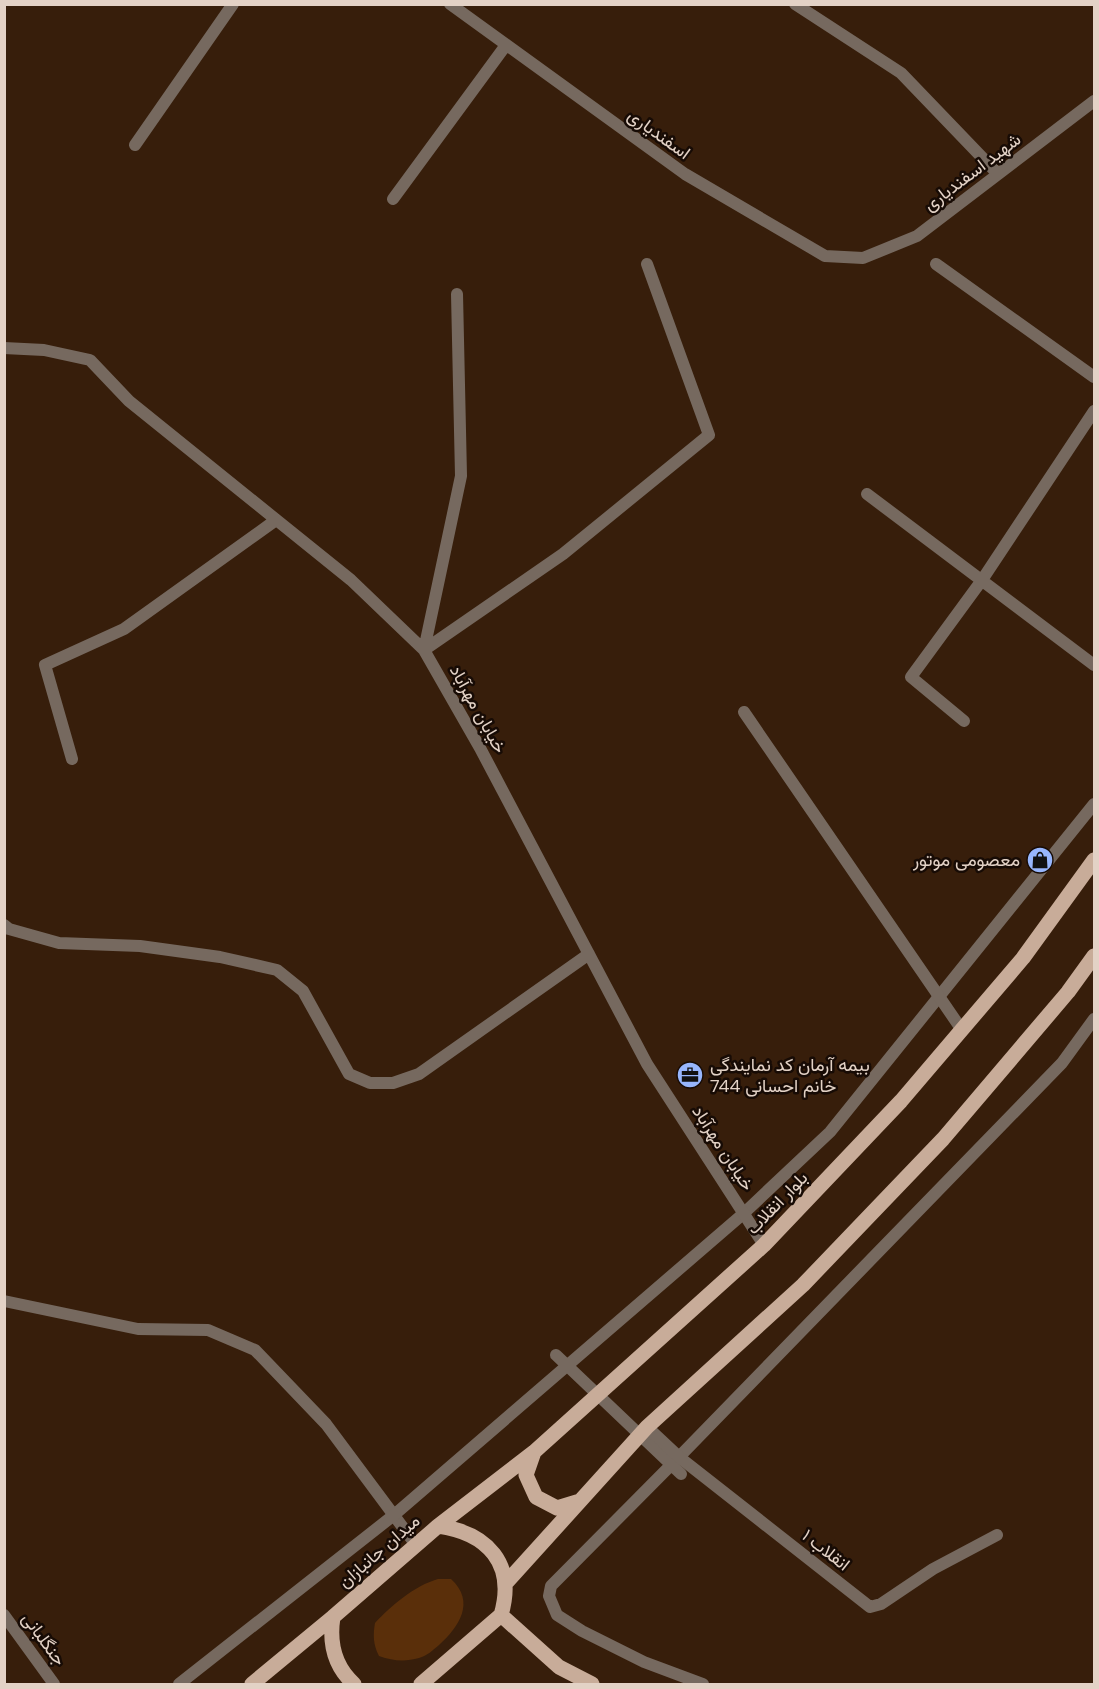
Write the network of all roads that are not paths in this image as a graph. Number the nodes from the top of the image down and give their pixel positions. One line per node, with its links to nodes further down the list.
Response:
1 (233, 4): 6 (street)
2 (450, 4): 4 (street, اسفندیاری)
3 (795, 4): 7 (street)
4 (506, 45): 8 (street); 9 (street, اسفندیاری)
5 (1095, 101): 7 (street, شهید اسفندیاری)
6 (135, 145)
7 (998, 174): 9 (street, شهید اسفندیاری)
8 (393, 199)
9 (863, 258)
10 (647, 264): 19 (street)
11 (936, 264): 14 (street)
12 (457, 294): 19 (street)
13 (4, 348): 17 (street, خیابان مهرآباد)
14 (1095, 377)
15 (1095, 411): 18 (street)
16 (867, 494): 18 (street)
17 (276, 520): 19 (street, خیابان مهرآباد); 23 (street)
18 (982, 580): 20 (street); 22 (street)
19 (424, 650): 27 (street, خیابان مهرآباد)
20 (1095, 665)
21 (744, 712): 29 (street)
22 (964, 722)
23 (72, 759)
24 (1095, 804): 29 (street)
25 (1095, 860): 31 (main road, بلوار انقلاب)
26 (4, 925): 27 (street)
27 (589, 954): 32 (street, خیابان مهرآباد)
28 (1095, 956): 36 (main road)
29 (939, 997): 31 (street); 32 (street)
30 (1095, 1019): 38 (street)
31 (962, 1030): 33 (main road, بلوار انقلاب)
32 (743, 1214): 33 (street, خیابان مهرآباد); 41 (street)
33 (764, 1245): 37 (main road, بلوار انقلاب)
34 (4, 1301): 41 (street)
35 (556, 1354): 39 (street)
36 (647, 1426): 38 (street, انقلاب ۱); 40 (main road)
37 (534, 1452): 40 (main road); 42 (main road, بلوار انقلاب)
38 (680, 1457): 43 (street, انقلاب ۱); 55 (street)
39 (681, 1474)
40 (580, 1501): 45 (main road)
41 (394, 1515): 44 (street); 50 (street)
42 (438, 1526): 44 (main road, میدان جانبازان); 45 (main road, میدان جانبازان)
43 (997, 1535)
44 (416, 1545): 48 (main road, میدان جانبازان)
45 (506, 1583): 46 (main road, میدان جانبازان)
46 (501, 1615): 53 (main road); 54 (main road)
47 (4, 1616): 49 (street, جنگلبانی)
48 (333, 1617): 51 (main road, میدان جانبازان); 52 (main road)
49 (54, 1684)
50 (179, 1684)
51 (252, 1684)
52 (354, 1684)
53 (422, 1684)
54 (592, 1684)
55 (703, 1684)

